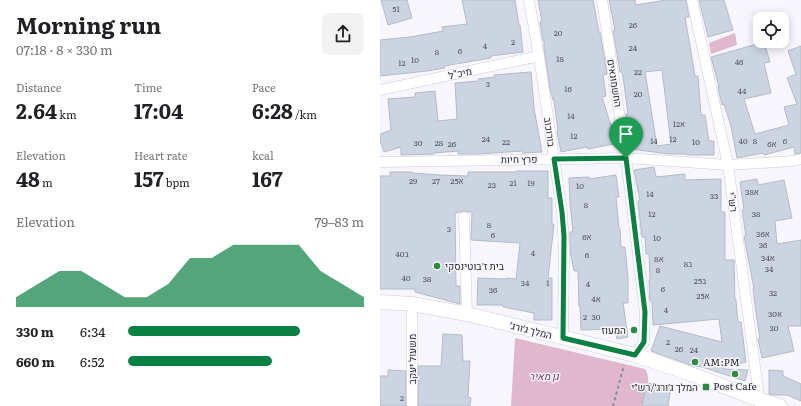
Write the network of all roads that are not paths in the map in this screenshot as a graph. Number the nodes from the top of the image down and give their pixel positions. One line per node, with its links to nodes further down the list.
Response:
1 (529, 0): 4 (street, בורוכוב)
2 (602, 0): 6 (street, החשמונאים)
3 (692, 0): 10 (street, רש"י)
4 (539, 56): 5 (street, מיכ"ל); 7 (street, בורוכוב)
5 (380, 90)
6 (626, 158): 7 (street, פרץ חיות); 10 (street, פרץ חיות); 16 (street, החשמונאים)
7 (554, 159): 9 (street, פרץ חיות); 15 (street, בורוכוב)
8 (801, 159): 10 (street, פרץ חיות)
9 (380, 162)
10 (728, 165): 17 (street, רש"י)
11 (464, 217): 14 (street)
12 (380, 302): 14 (street, המלך ג׳ורג׳)
13 (412, 312): 18 (street, משעול יעקב)
14 (467, 314): 15 (street, המלך ג׳ורג׳)
15 (563, 338): 16 (street, המלך ג׳ורג׳)
16 (630, 359): 17 (street, המלך ג׳ורג׳)
17 (756, 397): 19 (street, המלך ג׳ורג׳)
18 (412, 406)
19 (780, 406)

